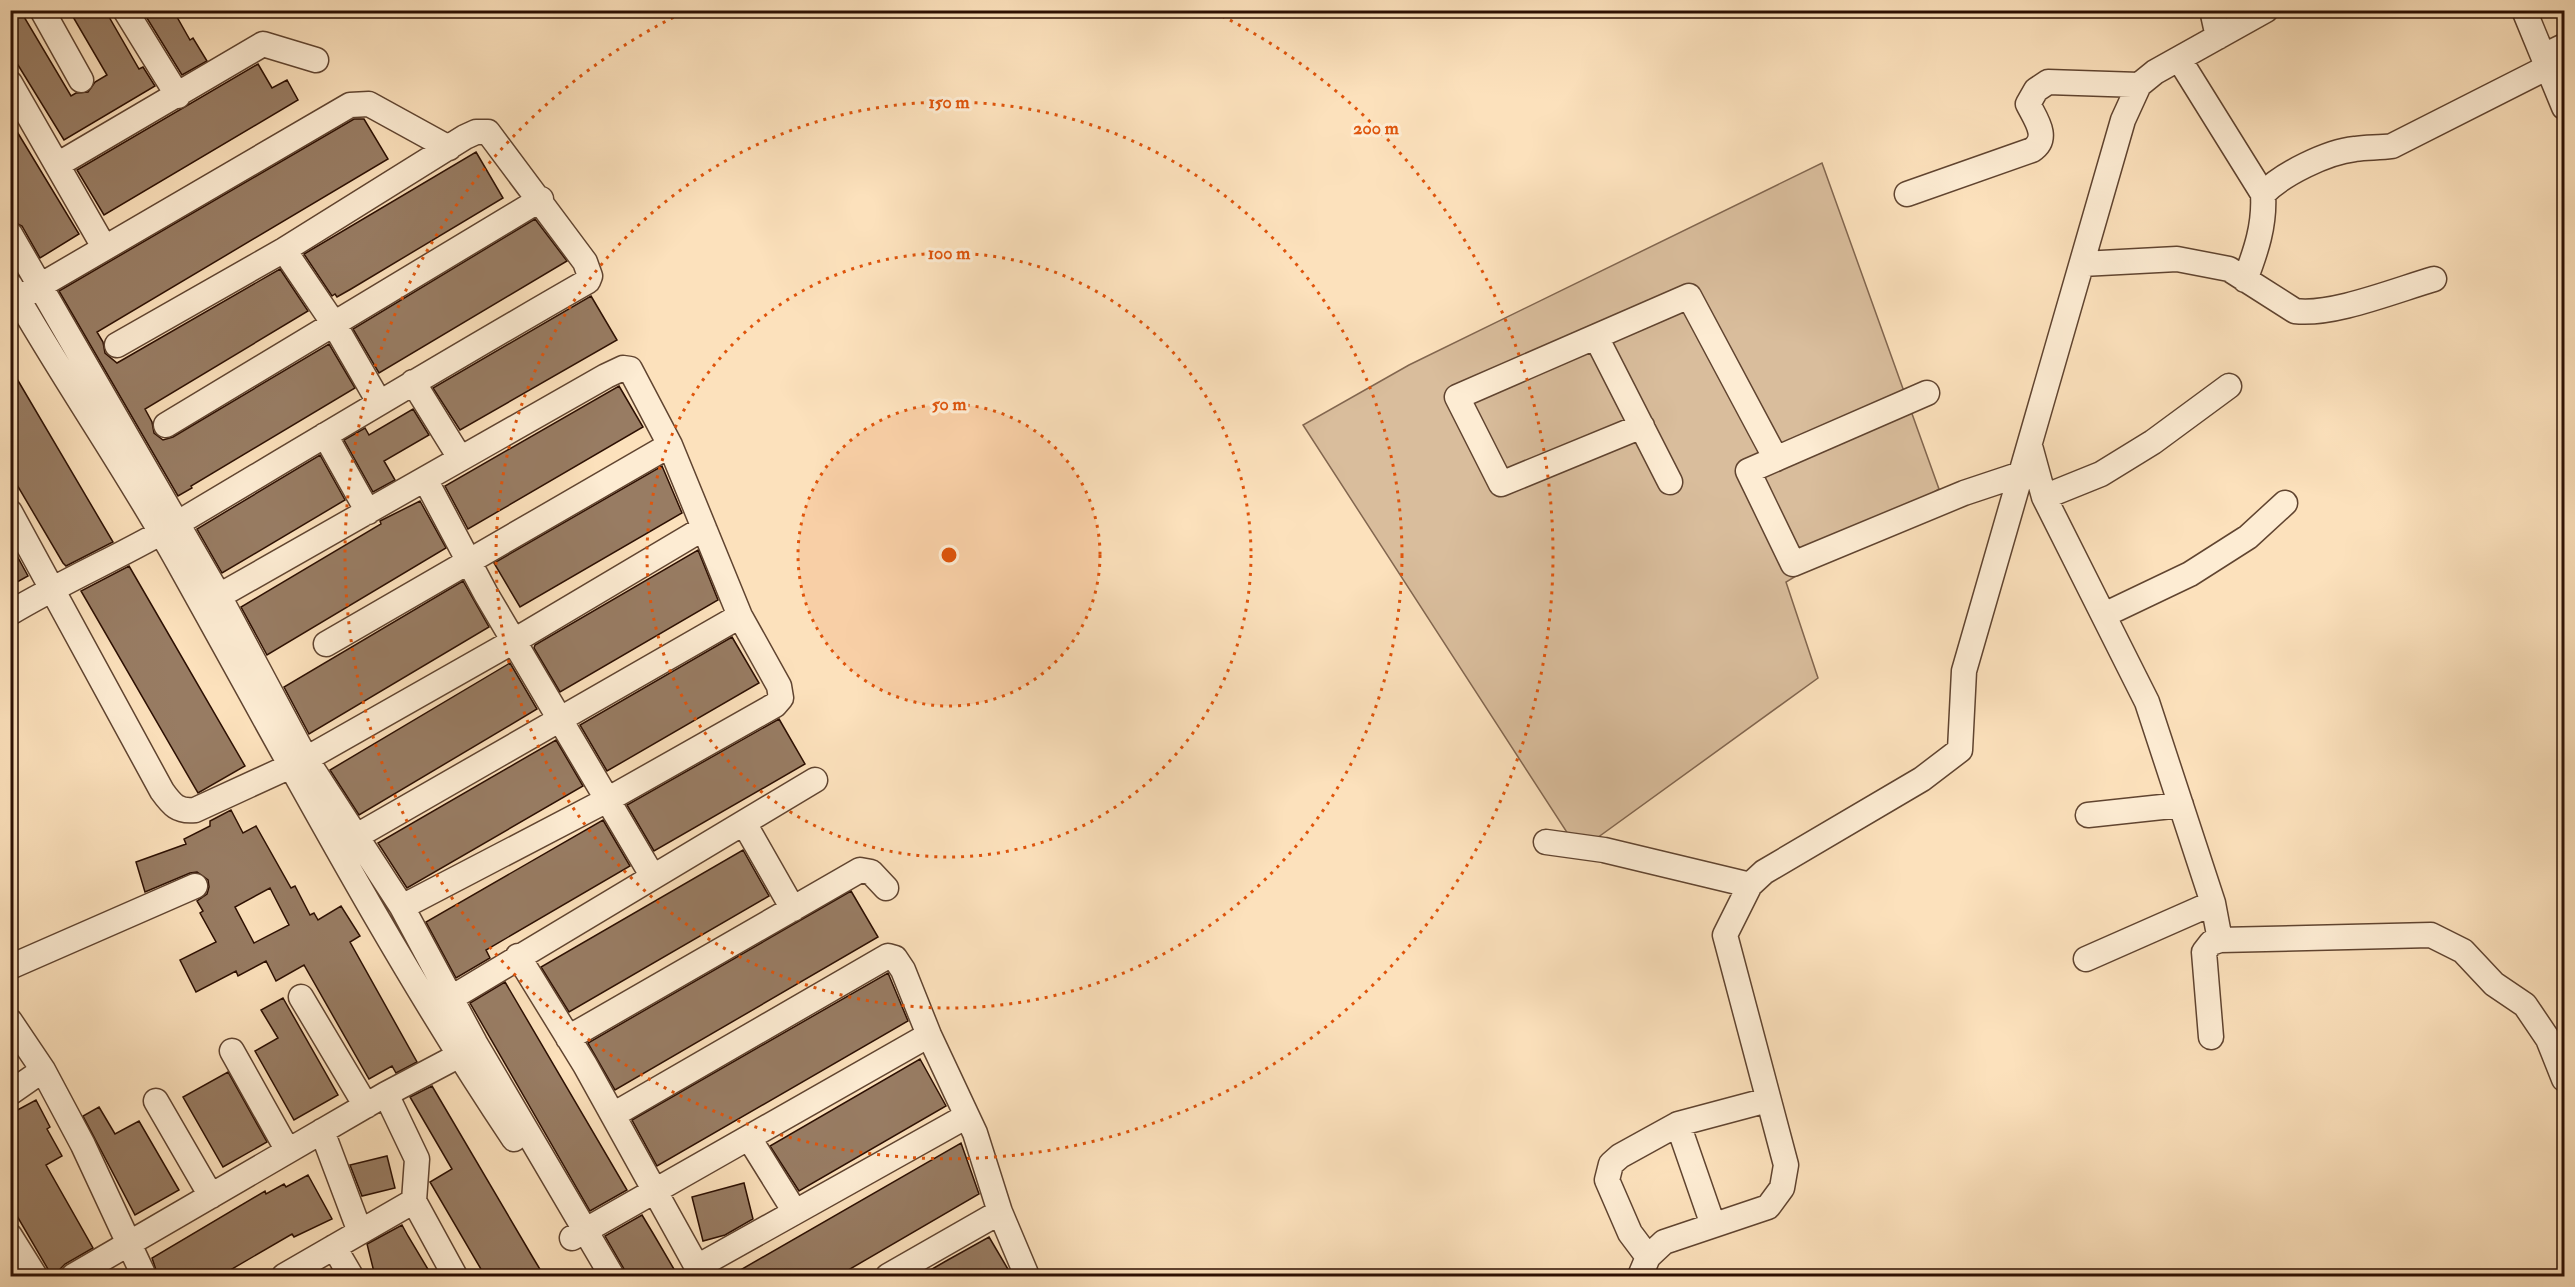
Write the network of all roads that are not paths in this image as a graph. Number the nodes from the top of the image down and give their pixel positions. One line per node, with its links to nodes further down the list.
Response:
1 (42, 10): 10 (street)
2 (125, 10): 13 (street)
3 (2212, 10): 6 (street)
4 (2266, 10): 6 (street)
5 (2524, 10): 7 (street)
6 (2218, 37): 8 (street)
7 (2552, 56): 14 (street); 18 (street)
8 (2179, 59): 12 (street); 18 (street)
9 (316, 60): 13 (street)
10 (81, 80)
11 (10, 83): 16 (street)
12 (2139, 85): 17 (street); 23 (street)
13 (178, 96): 16 (street)
14 (2565, 107)
15 (449, 148): 19 (street); 21 (street); 22 (street)
16 (57, 165): 21 (street)
17 (1906, 194)
18 (2263, 194): 25 (street)
19 (541, 199): 28 (street); 31 (street)
20 (10, 234): 26 (street)
21 (104, 247): 26 (street)
22 (284, 250): 28 (street); 30 (street)
23 (2082, 264): 25 (street); 39 (street)
24 (2434, 279): 25 (street)
25 (2245, 280)
26 (39, 287): 27 (street); 49 (street)
27 (13, 295): 49 (street)
28 (334, 324): 34 (street); 35 (street)
29 (1596, 337): 36 (street); 36 (street); 41 (street)
30 (117, 345)
31 (413, 382): 34 (street); 40 (street)
32 (2229, 386): 45 (street)
33 (1927, 393): 41 (street)
34 (379, 402): 37 (street)
35 (166, 425)
36 (1641, 426): 44 (street)
37 (325, 435): 48 (street); 49 (street)
38 (670, 445): 40 (street); 50 (street); 51 (street)
39 (2030, 446): 42 (street); 45 (street)
40 (460, 458): 43 (street)
41 (1776, 459): 42 (street)
42 (2021, 474): 69 (street)
43 (425, 479): 48 (street); 51 (street)
44 (1670, 482)
45 (2044, 497): 55 (street)
46 (2285, 503): 55 (street)
47 (10, 512): 52 (street)
48 (368, 512): 53 (street)
49 (169, 528): 52 (street); 53 (street); 60 (street)
50 (704, 528): 56 (street); 57 (street)
51 (469, 560): 57 (street); 58 (street)
52 (52, 588): 54 (street); 60 (street)
53 (219, 596): 60 (street)
54 (10, 613)
55 (2104, 615): 63 (street)
56 (740, 616): 59 (street); 62 (street)
57 (514, 641): 59 (street); 60 (street)
58 (326, 644)
59 (560, 720): 62 (street); 66 (street)
60 (298, 762): 66 (street); 81 (street)
61 (815, 780): 65 (street)
62 (607, 800): 68 (street); 73 (street)
63 (2181, 805): 64 (street); 72 (street)
64 (2088, 815)
65 (744, 823): 68 (street); 74 (street)
66 (356, 837): 73 (street)
67 (1546, 842): 69 (street)
68 (653, 878): 76 (street)
69 (1750, 885): 92 (street)
70 (195, 886): 78 (street)
71 (886, 888): 74 (street)
72 (2213, 903): 75 (street); 77 (street)
73 (402, 907): 80 (street)
74 (793, 909): 85 (street)
75 (2220, 940): 84 (street); 89 (street)
76 (518, 957): 80 (street); 85 (street)
77 (2086, 959)
78 (10, 967)
79 (301, 997): 91 (street)
80 (451, 999): 81 (street); 86 (street)
81 (430, 1010): 86 (street)
82 (10, 1021): 88 (street)
83 (929, 1035): 94 (street); 95 (street); 98 (street)
84 (2211, 1037)
85 (568, 1038): 94 (street)
86 (467, 1049): 91 (street); 107 (street)
87 (232, 1050): 99 (street)
88 (43, 1070): 90 (street); 109 (street)
89 (2565, 1079)
90 (10, 1094)
91 (376, 1100): 97 (street); 102 (street)
92 (1768, 1100): 96 (street); 105 (street)
93 (156, 1101): 101 (street)
94 (613, 1115): 100 (street)
95 (967, 1116): 103 (street); 104 (street)
96 (1678, 1124): 105 (street); 111 (street)
97 (322, 1131): 99 (street); 106 (street)
98 (749, 1138): 100 (street); 103 (street)
99 (288, 1151): 101 (street)
100 (655, 1191): 107 (street); 112 (street)
101 (212, 1196): 109 (street)
102 (414, 1201): 106 (street); 118 (street)
103 (795, 1212): 112 (street)
104 (1000, 1212): 121 (street); 122 (street)
105 (1713, 1225): 111 (street)
106 (360, 1232): 110 (street)
107 (578, 1235): 119 (street); 120 (street)
108 (10, 1236): 113 (street)
109 (127, 1243): 114 (street); 115 (street)
110 (334, 1247): 116 (street); 117 (street)
111 (1644, 1267)
112 (699, 1272)
113 (35, 1276)
114 (73, 1276)
115 (144, 1276)
116 (284, 1276)
117 (351, 1276)
118 (455, 1276)
119 (594, 1276)
120 (612, 1276)
121 (888, 1276)
122 (1027, 1276)

